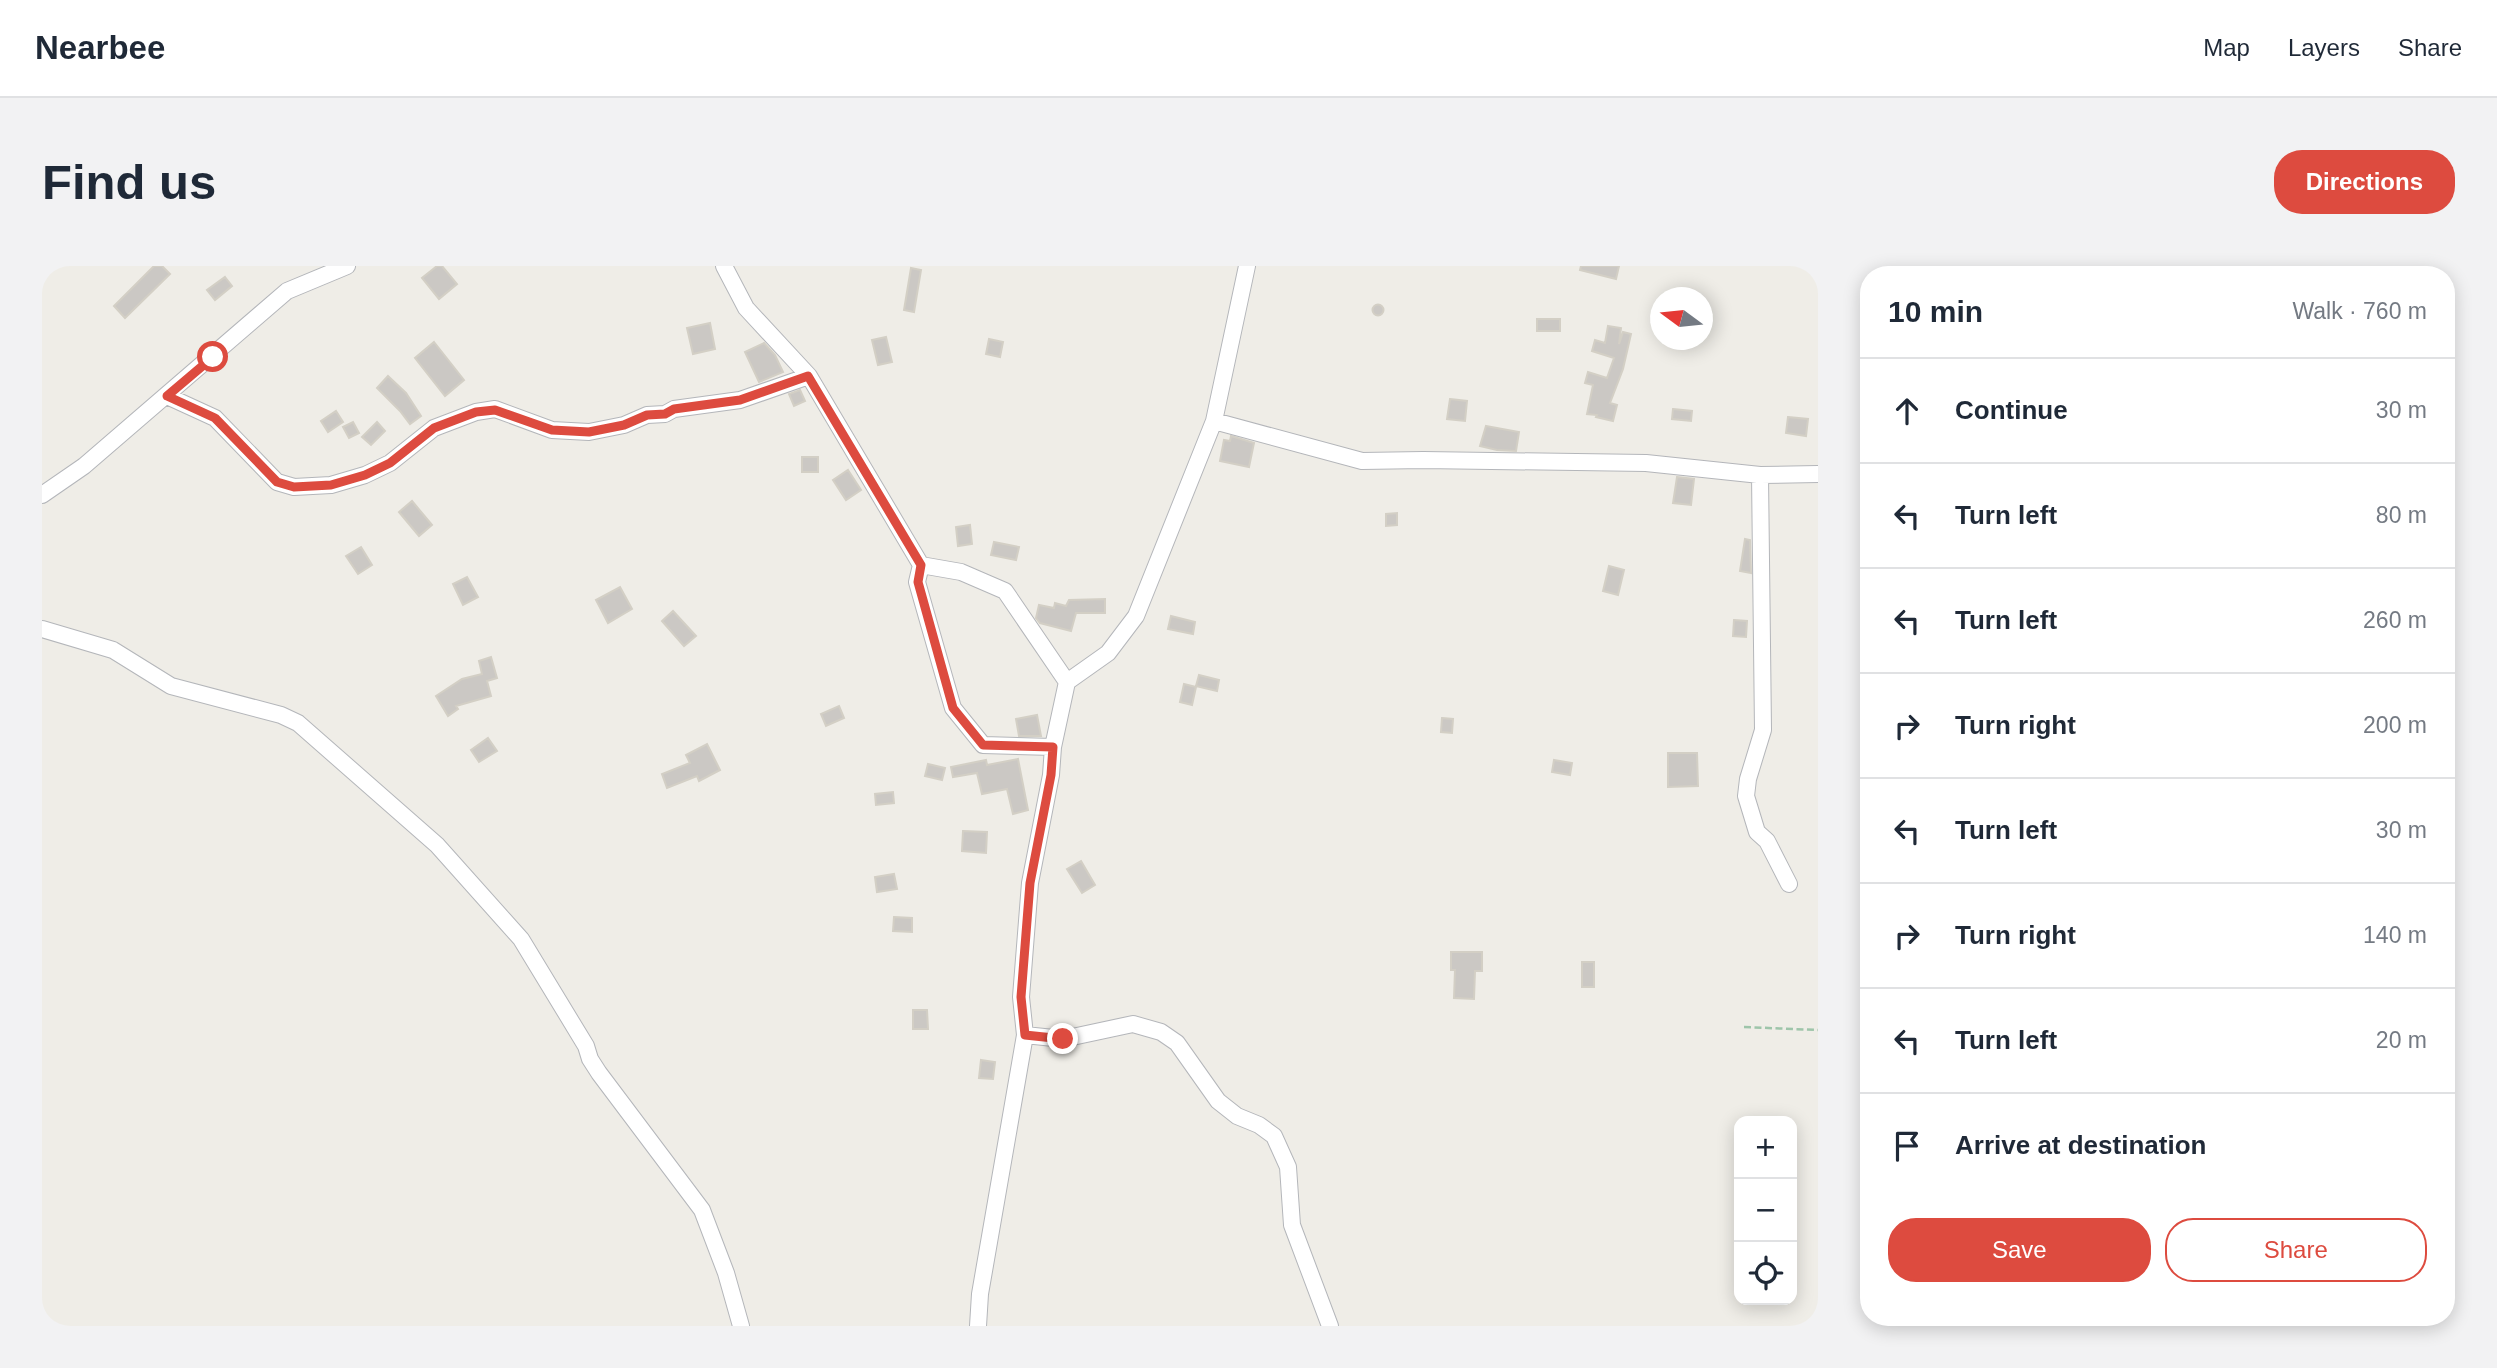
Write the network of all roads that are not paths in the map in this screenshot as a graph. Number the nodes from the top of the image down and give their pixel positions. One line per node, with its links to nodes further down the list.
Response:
1 (347, 266): 5 (street)
2 (724, 266): 4 (street)
3 (1247, 266): 6 (street)
4 (808, 376): 5 (street); 10 (street)
5 (167, 396): 9 (street)
6 (1214, 421): 8 (street); 12 (street)
7 (1818, 474): 8 (street)
8 (1760, 475): 14 (street)
9 (42, 495)
10 (921, 565): 12 (street); 13 (street)
11 (42, 629): 16 (street)
12 (1068, 682): 13 (street)
13 (1053, 747): 15 (street)
14 (1789, 884)
15 (1025, 1035): 17 (street); 18 (street)
16 (741, 1326)
17 (978, 1326)
18 (1330, 1326)

